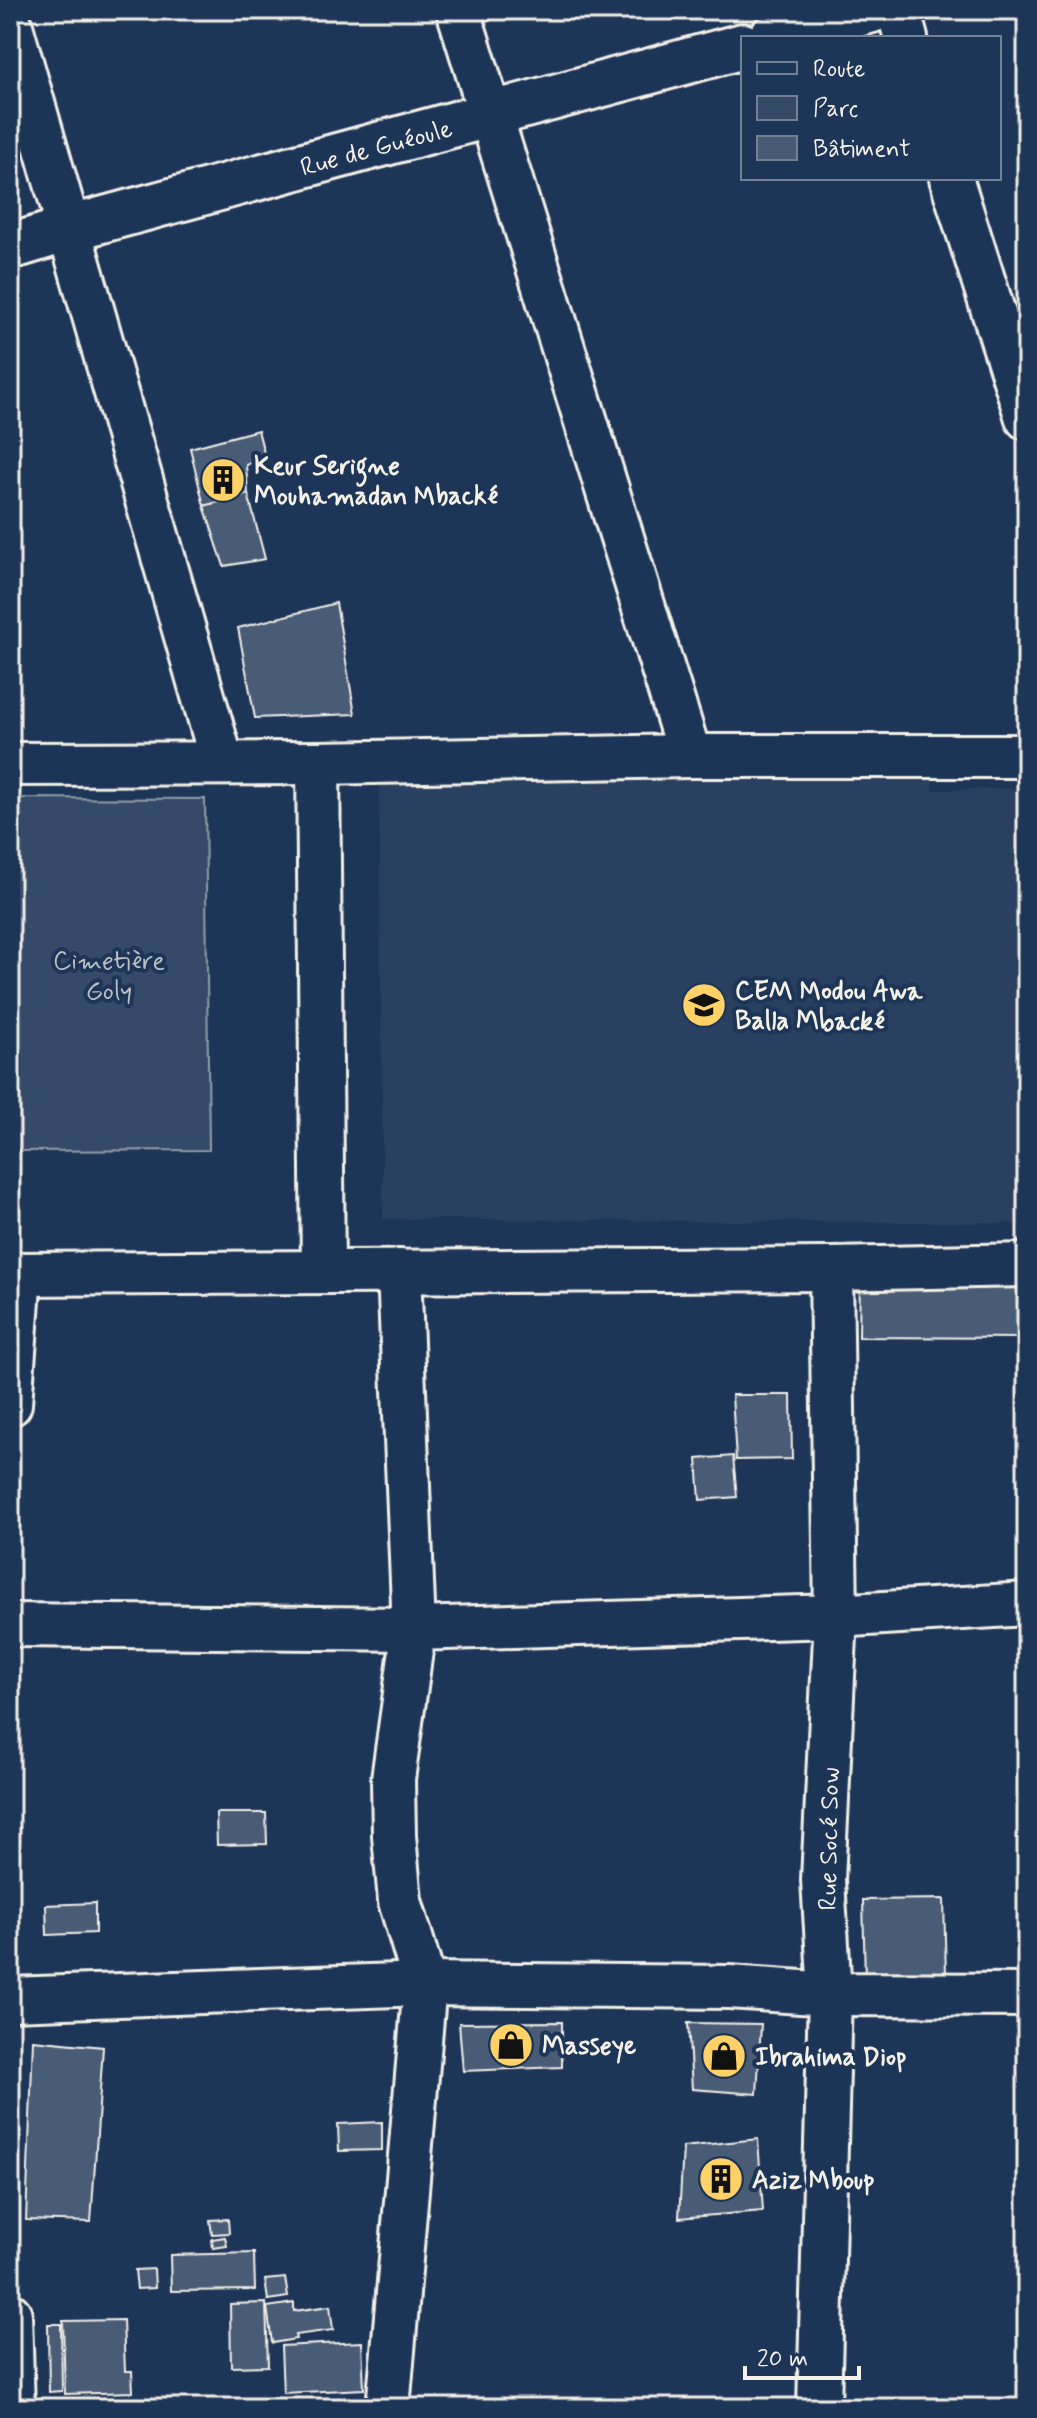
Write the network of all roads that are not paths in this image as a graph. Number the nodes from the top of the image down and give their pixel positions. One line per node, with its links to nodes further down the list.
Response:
1 (458, 10): 8 (street)
2 (872, 10): 5 (main road)
3 (898, 10): 6 (street)
4 (10, 23): 10 (street)
5 (778, 36)
6 (905, 36)
7 (741, 47): 8 (main road, Rue de Guéoule)
8 (490, 116): 10 (main road, Rue de Guéoule); 13 (street)
9 (952, 180): 12 (street)
10 (68, 229): 11 (main road, Rue de Guéoule); 15 (street)
11 (10, 247)
12 (1027, 418)
13 (690, 756): 14 (street); 16 (street)
14 (1027, 756)
15 (222, 762): 16 (street); 17 (street)
16 (318, 763): 20 (street)
17 (10, 764)
18 (1027, 1265): 19 (street)
19 (831, 1269): 21 (street); 25 (street, Rue Socé Sow)
20 (323, 1271): 21 (street); 22 (street)
21 (399, 1271): 27 (street)
22 (15, 1274): 23 (street)
23 (10, 1404)
24 (1027, 1604): 25 (street)
25 (836, 1616): 27 (street); 29 (street, Rue Socé Sow)
26 (10, 1625): 27 (street)
27 (414, 1629): 28 (street)
28 (425, 1984): 29 (street); 31 (street); 34 (street)
29 (830, 1994): 30 (street); 35 (street, Rue Socé Sow)
30 (1027, 1995)
31 (10, 1999)
32 (10, 2315): 33 (street)
33 (13, 2408)
34 (388, 2408)
35 (819, 2408)

